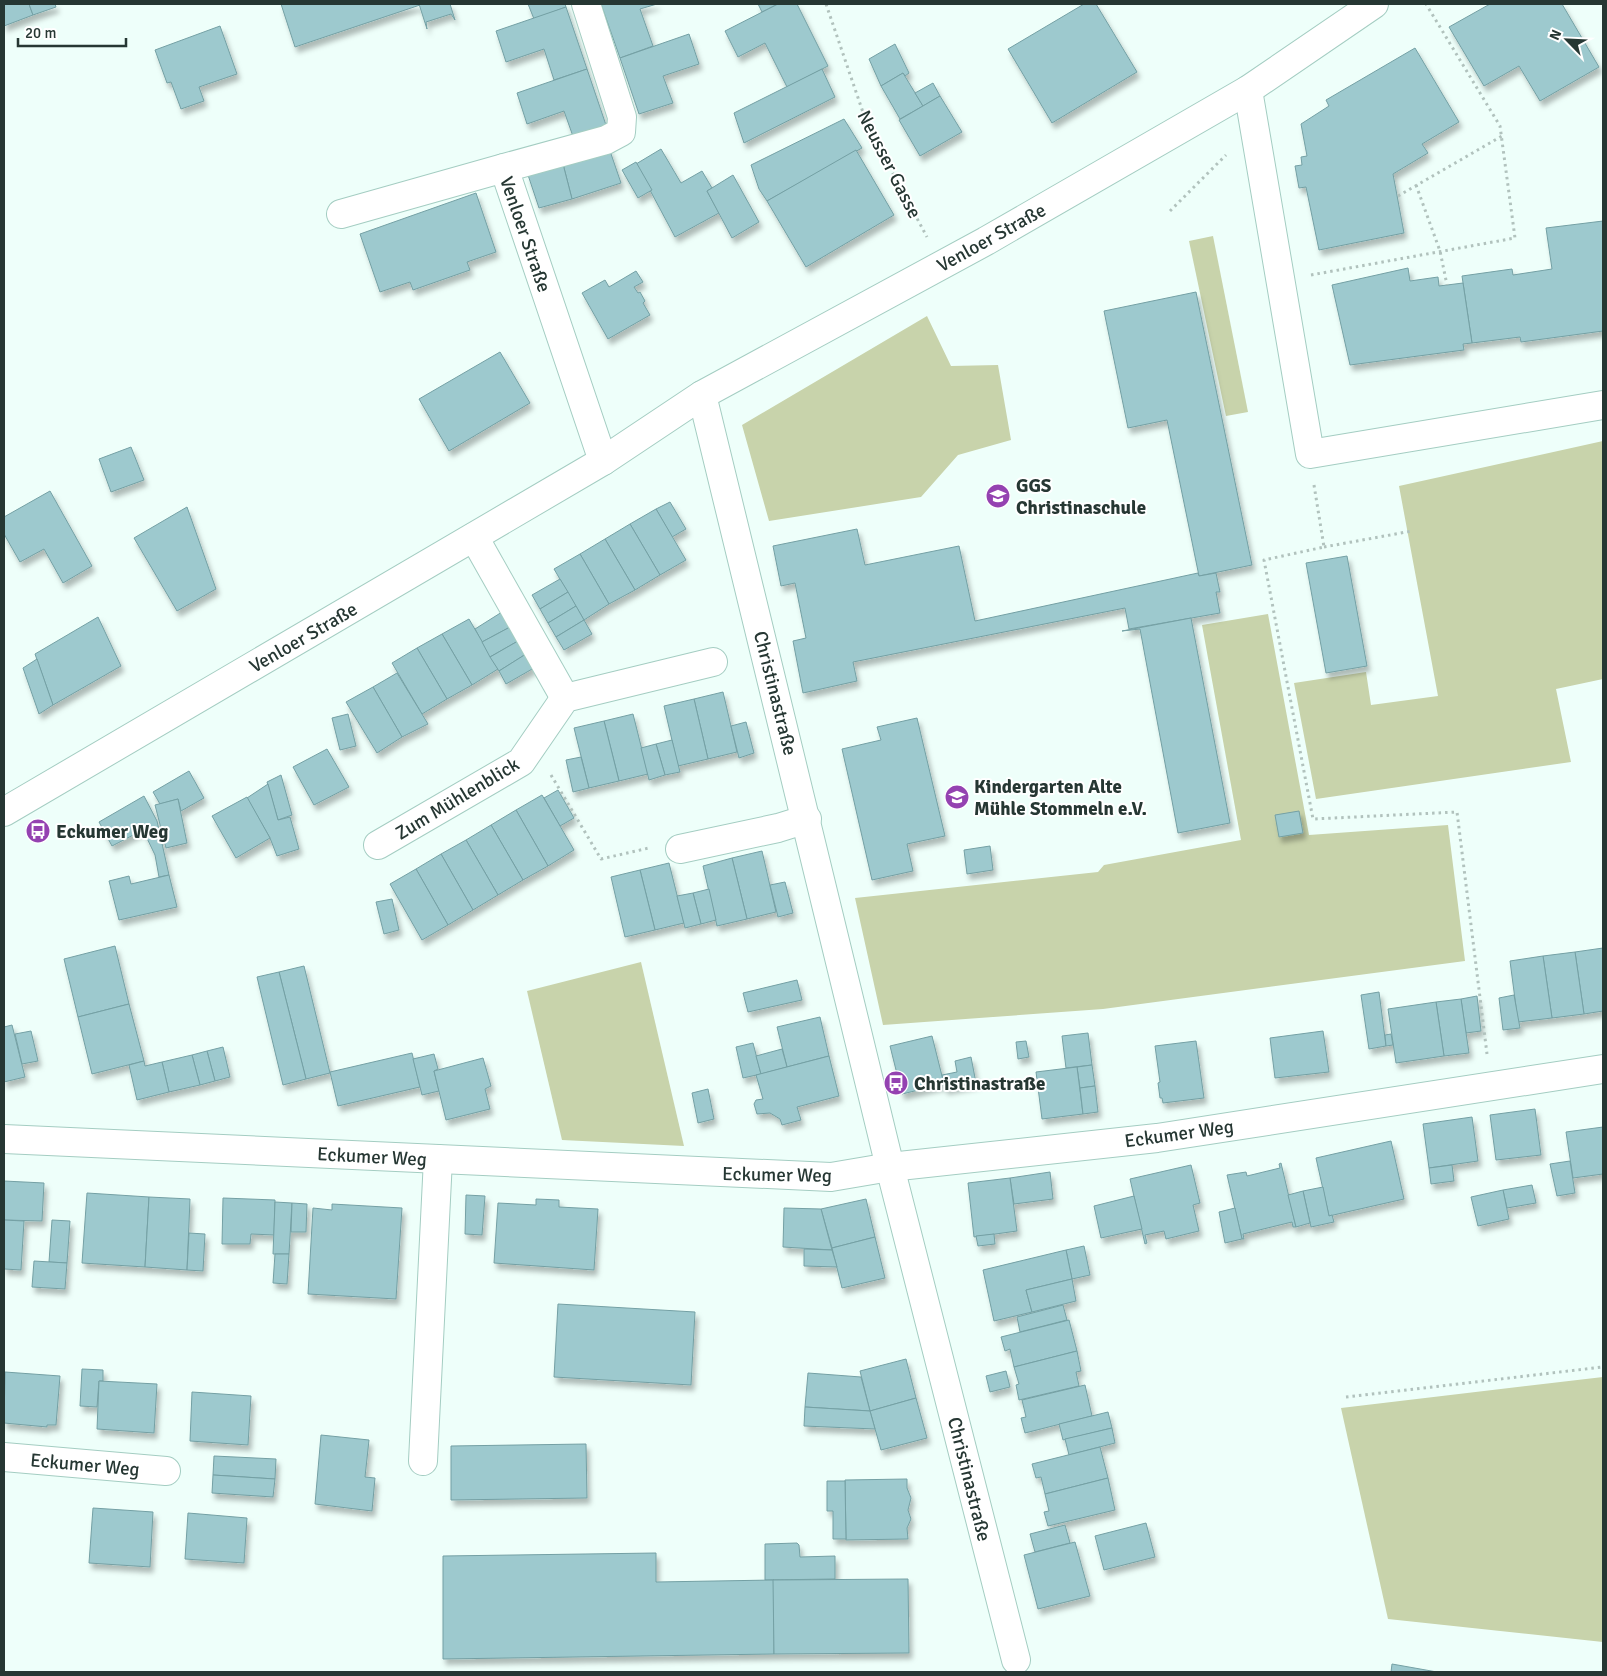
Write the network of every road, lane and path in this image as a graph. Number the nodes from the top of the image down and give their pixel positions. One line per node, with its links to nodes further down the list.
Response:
1 (586, 4): 8 (street)
2 (826, 4): 14 (path, Neusser Gasse)
3 (1374, 4): 5 (street, Venloer Straße)
4 (1426, 4): 7 (path)
5 (1248, 90): 6 (street); 14 (street, Venloer Straße)
6 (1254, 126): 11 (path); 15 (street)
7 (1502, 136): 9 (path); 13 (path)
8 (504, 168): 12 (street, Venloer Straße); 20 (street, Venloer Straße)
9 (1416, 185): 10 (path); 13 (path)
10 (1398, 196)
11 (1170, 211)
12 (341, 214)
13 (1440, 251): 15 (path); 16 (path)
14 (942, 264): 17 (street, Venloer Straße)
15 (1281, 280): 19 (street)
16 (1447, 285)
17 (702, 395): 20 (street, Venloer Straße); 28 (street, Christinastraße)
18 (1603, 405): 19 (street)
19 (1310, 454): 23 (path)
20 (603, 461): 22 (street, Venloer Straße)
21 (1412, 531): 23 (path)
22 (474, 538): 25 (street); 27 (street, Venloer Straße)
23 (1324, 547): 32 (path)
24 (713, 662): 25 (street)
25 (565, 698): 26 (street, Zum Mühlenblick)
26 (532, 748): 29 (street, Zum Mühlenblick); 30 (path)
27 (4, 812)
28 (807, 819): 30 (street); 35 (street, Christinastraße)
29 (378, 845)
30 (680, 849)
31 (1603, 1070): 32 (street, Eckumer Weg)
32 (1491, 1087): 35 (street, Eckumer Weg)
33 (4, 1139): 34 (street, Eckumer Weg)
34 (438, 1159): 35 (street, Eckumer Weg); 39 (street)
35 (890, 1167): 41 (street, Christinastraße)
36 (1603, 1367): 37 (path)
37 (1346, 1397)
38 (4, 1457): 40 (street, Eckumer Weg)
39 (423, 1461)
40 (166, 1471)
41 (1016, 1660)

